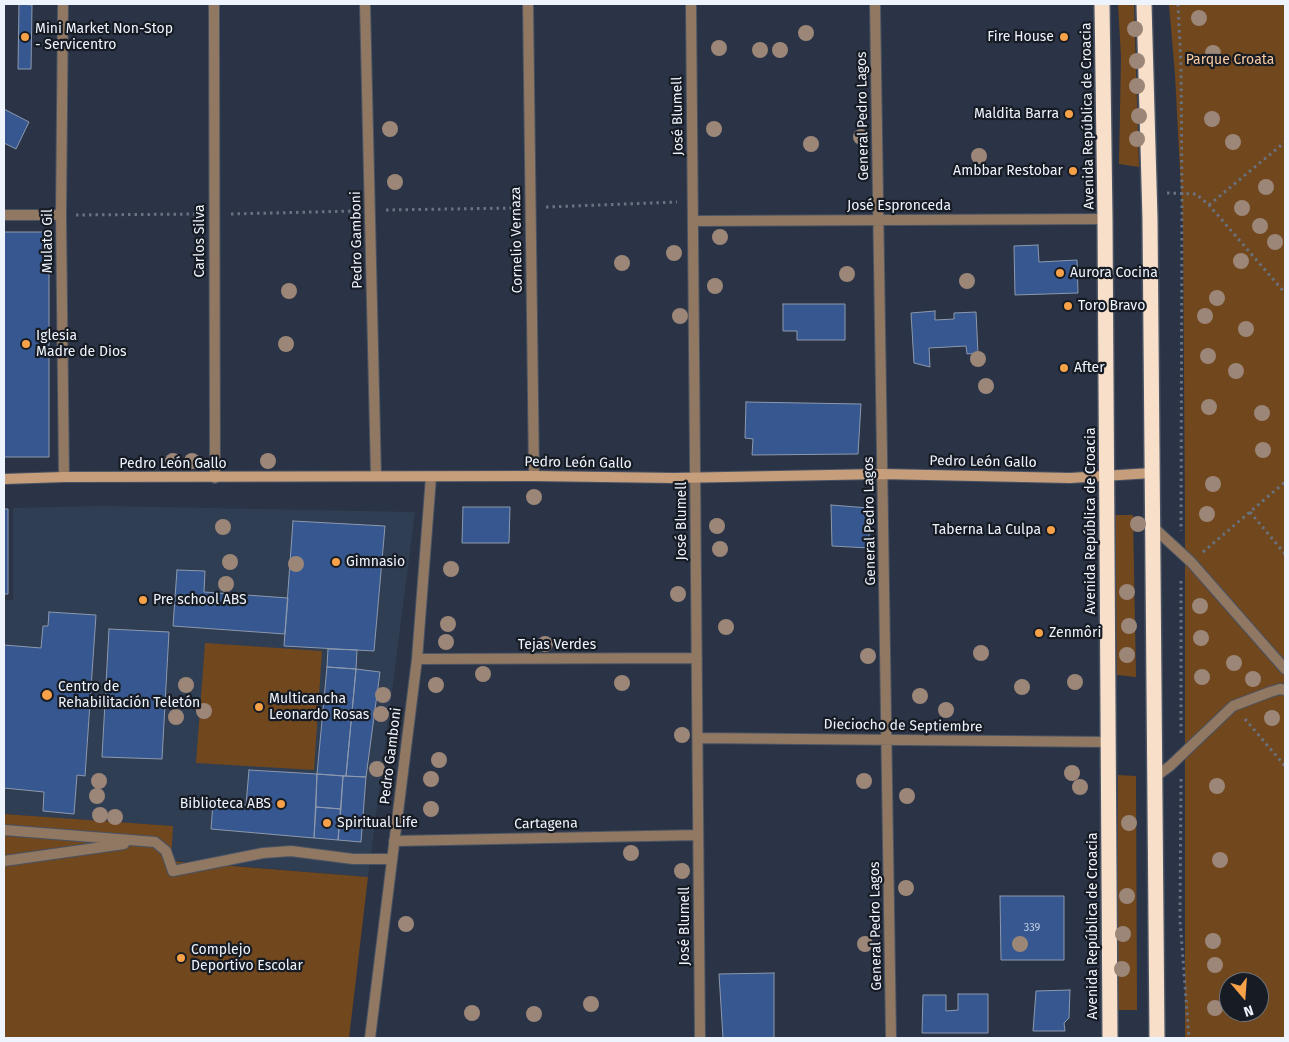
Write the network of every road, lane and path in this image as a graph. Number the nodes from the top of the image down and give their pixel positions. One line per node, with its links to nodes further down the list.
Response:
1 (63, 4): 15 (street, Mulato Gil)
2 (214, 4): 28 (street, Carlos Silva)
3 (365, 4): 22 (street, Pedro Gamboni)
4 (528, 4): 23 (street, Cornelio Vernaza)
5 (691, 4): 18 (street, José Blumell)
6 (875, 4): 16 (street, General Pedro Lagos)
7 (1102, 4): 17 (highway, Avenida República de Croacia)
8 (1144, 4): 11 (highway)
9 (1178, 4): 12 (path)
10 (1285, 142): 13 (path)
11 (1149, 192): 12 (path); 20 (highway)
12 (1182, 194): 13 (path); 33 (path)
13 (1209, 205): 19 (path)
14 (4, 215): 15 (street)
15 (61, 215): 25 (street, Mulato Gil)
16 (879, 219): 17 (street, José Espronceda); 18 (street, José Espronceda); 21 (street, General Pedro Lagos)
17 (1105, 219): 24 (highway, Avenida República de Croacia)
18 (693, 220): 27 (street, José Blumell)
19 (1285, 293)
20 (1152, 473): 24 (street, Pedro León Gallo); 32 (highway)
21 (882, 474): 24 (street, Pedro León Gallo); 27 (street, Pedro León Gallo); 42 (street, General Pedro Lagos)
22 (376, 476): 26 (street, Pedro León Gallo); 28 (street, Pedro León Gallo)
23 (534, 476): 26 (street, Pedro León Gallo); 27 (street, Pedro León Gallo)
24 (1106, 476): 43 (highway, Avenida República de Croacia)
25 (64, 477): 28 (street, Pedro León Gallo); 29 (street, Pedro León Gallo)
26 (431, 477): 37 (street, Pedro Gamboni)
27 (696, 477): 36 (street, José Blumell)
28 (215, 478)
29 (4, 479)
30 (1285, 482): 31 (path)
31 (1250, 512): 34 (path); 35 (path)
32 (1153, 527): 33 (street); 46 (highway)
33 (1181, 552): 35 (street); 44 (path)
34 (1285, 554)
35 (1191, 562): 38 (street)
36 (697, 658): 37 (street, Tejas Verdes); 41 (street, José Blumell)
37 (417, 659): 50 (street, Pedro Gamboni)
38 (1285, 669)
39 (1285, 690): 40 (street)
40 (1233, 706): 44 (street); 45 (path)
41 (698, 738): 42 (street, Dieciocho de Septiembre); 48 (street, José Blumell)
42 (887, 740): 43 (street, Dieciocho de Septiembre); 55 (street, General Pedro Lagos)
43 (1109, 742): 56 (highway, Avenida República de Croacia)
44 (1181, 755): 46 (street); 58 (path)
45 (1285, 766)
46 (1155, 777): 57 (highway)
47 (4, 830): 49 (street)
48 (698, 835): 50 (street, Cartagena); 54 (street, José Blumell)
49 (144, 841): 51 (street); 52 (street)
50 (394, 841): 51 (street, Pedro Gamboni)
51 (392, 860): 53 (street, Pedro Gamboni)
52 (4, 861)
53 (370, 1038)
54 (700, 1038)
55 (891, 1038)
56 (1110, 1038)
57 (1157, 1038)
58 (1189, 1038)

